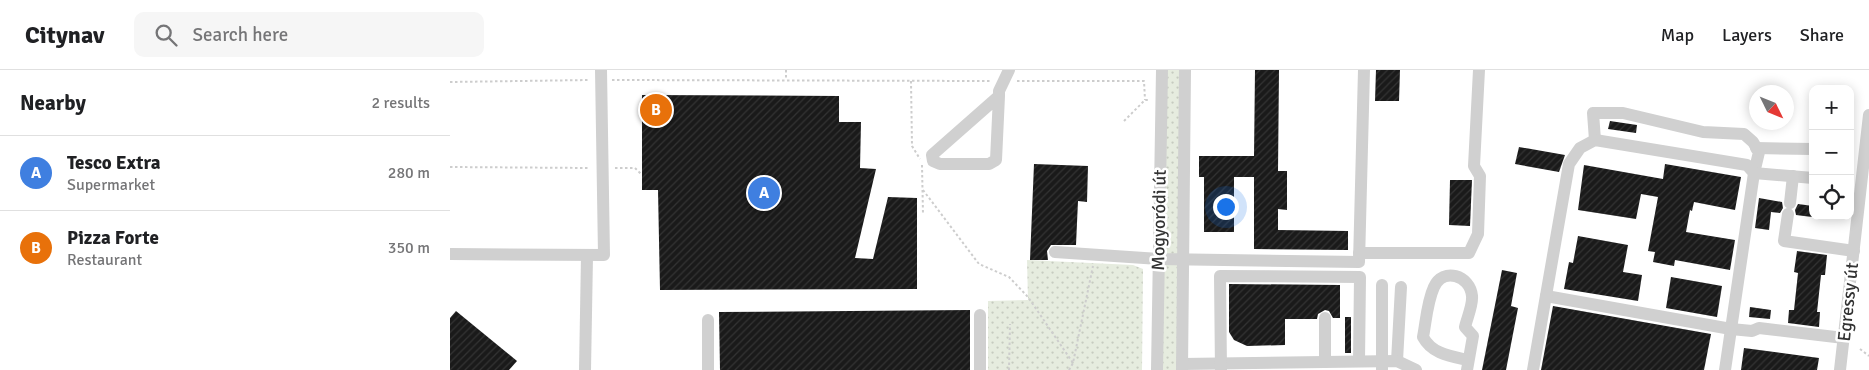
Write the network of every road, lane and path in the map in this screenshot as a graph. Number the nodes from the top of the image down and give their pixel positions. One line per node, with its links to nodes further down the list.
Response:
1 (786, 70): 8 (path)
2 (1162, 70): 34 (street, Mogyoródi út)
3 (1185, 70): 33 (street, Mogyoródi út)
4 (1364, 70): 29 (street)
5 (1479, 70): 29 (street)
6 (602, 75): 8 (path); 10 (path); 19 (street)
7 (1007, 75): 9 (path); 11 (street); 12 (path)
8 (786, 80): 9 (path)
9 (911, 81): 25 (path)
10 (450, 82)
11 (999, 96): 11 (street)
12 (1144, 100)
13 (1869, 115): 14 (street, Egressy út)
14 (1869, 121): 24 (street, Egressy út)
15 (1595, 140): 16 (street); 20 (street); 37 (street)
16 (1756, 148): 17 (street); 20 (street)
17 (1809, 149)
18 (450, 168): 19 (path)
19 (604, 168): 21 (path); 31 (street)
20 (1754, 173): 22 (street); 42 (street)
21 (642, 176)
22 (1793, 176): 23 (street); 27 (street)
23 (1809, 178)
24 (1856, 184): 27 (street, Egressy út)
25 (922, 190): 26 (path); 49 (path)
26 (923, 214)
27 (1854, 251): 43 (street, Egressy út)
28 (1055, 252): 32 (street)
29 (1359, 253): 33 (street)
30 (450, 254): 31 (street)
31 (587, 256): 54 (street)
32 (1094, 256): 34 (street); 49 (path)
33 (1183, 258): 34 (street); 53 (street, Mogyoródi út)
34 (1159, 259): 59 (street, Mogyoródi út)
35 (1382, 285): 52 (street)
36 (1401, 287): 48 (street)
37 (1546, 296): 42 (street); 61 (street)
38 (980, 315): 56 (street)
39 (1325, 318): 46 (street)
40 (708, 320): 55 (street)
41 (1010, 324): 57 (path)
42 (1731, 329): 43 (street); 62 (street)
43 (1843, 342): 63 (street, Egressy út)
44 (1860, 349): 45 (path)
45 (1869, 356)
46 (1325, 361): 47 (street); 51 (street)
47 (1359, 361): 51 (street); 52 (street)
48 (1397, 361): 52 (street); 60 (street)
49 (1073, 363): 58 (path)
50 (1467, 365): 50 (street)
51 (1222, 366): 53 (street)
52 (1382, 366)
53 (1182, 367)
54 (585, 370)
55 (708, 370)
56 (980, 370)
57 (1010, 370)
58 (1069, 370)
59 (1157, 370)
60 (1416, 370)
61 (1533, 370)
62 (1725, 370)
63 (1840, 370)

